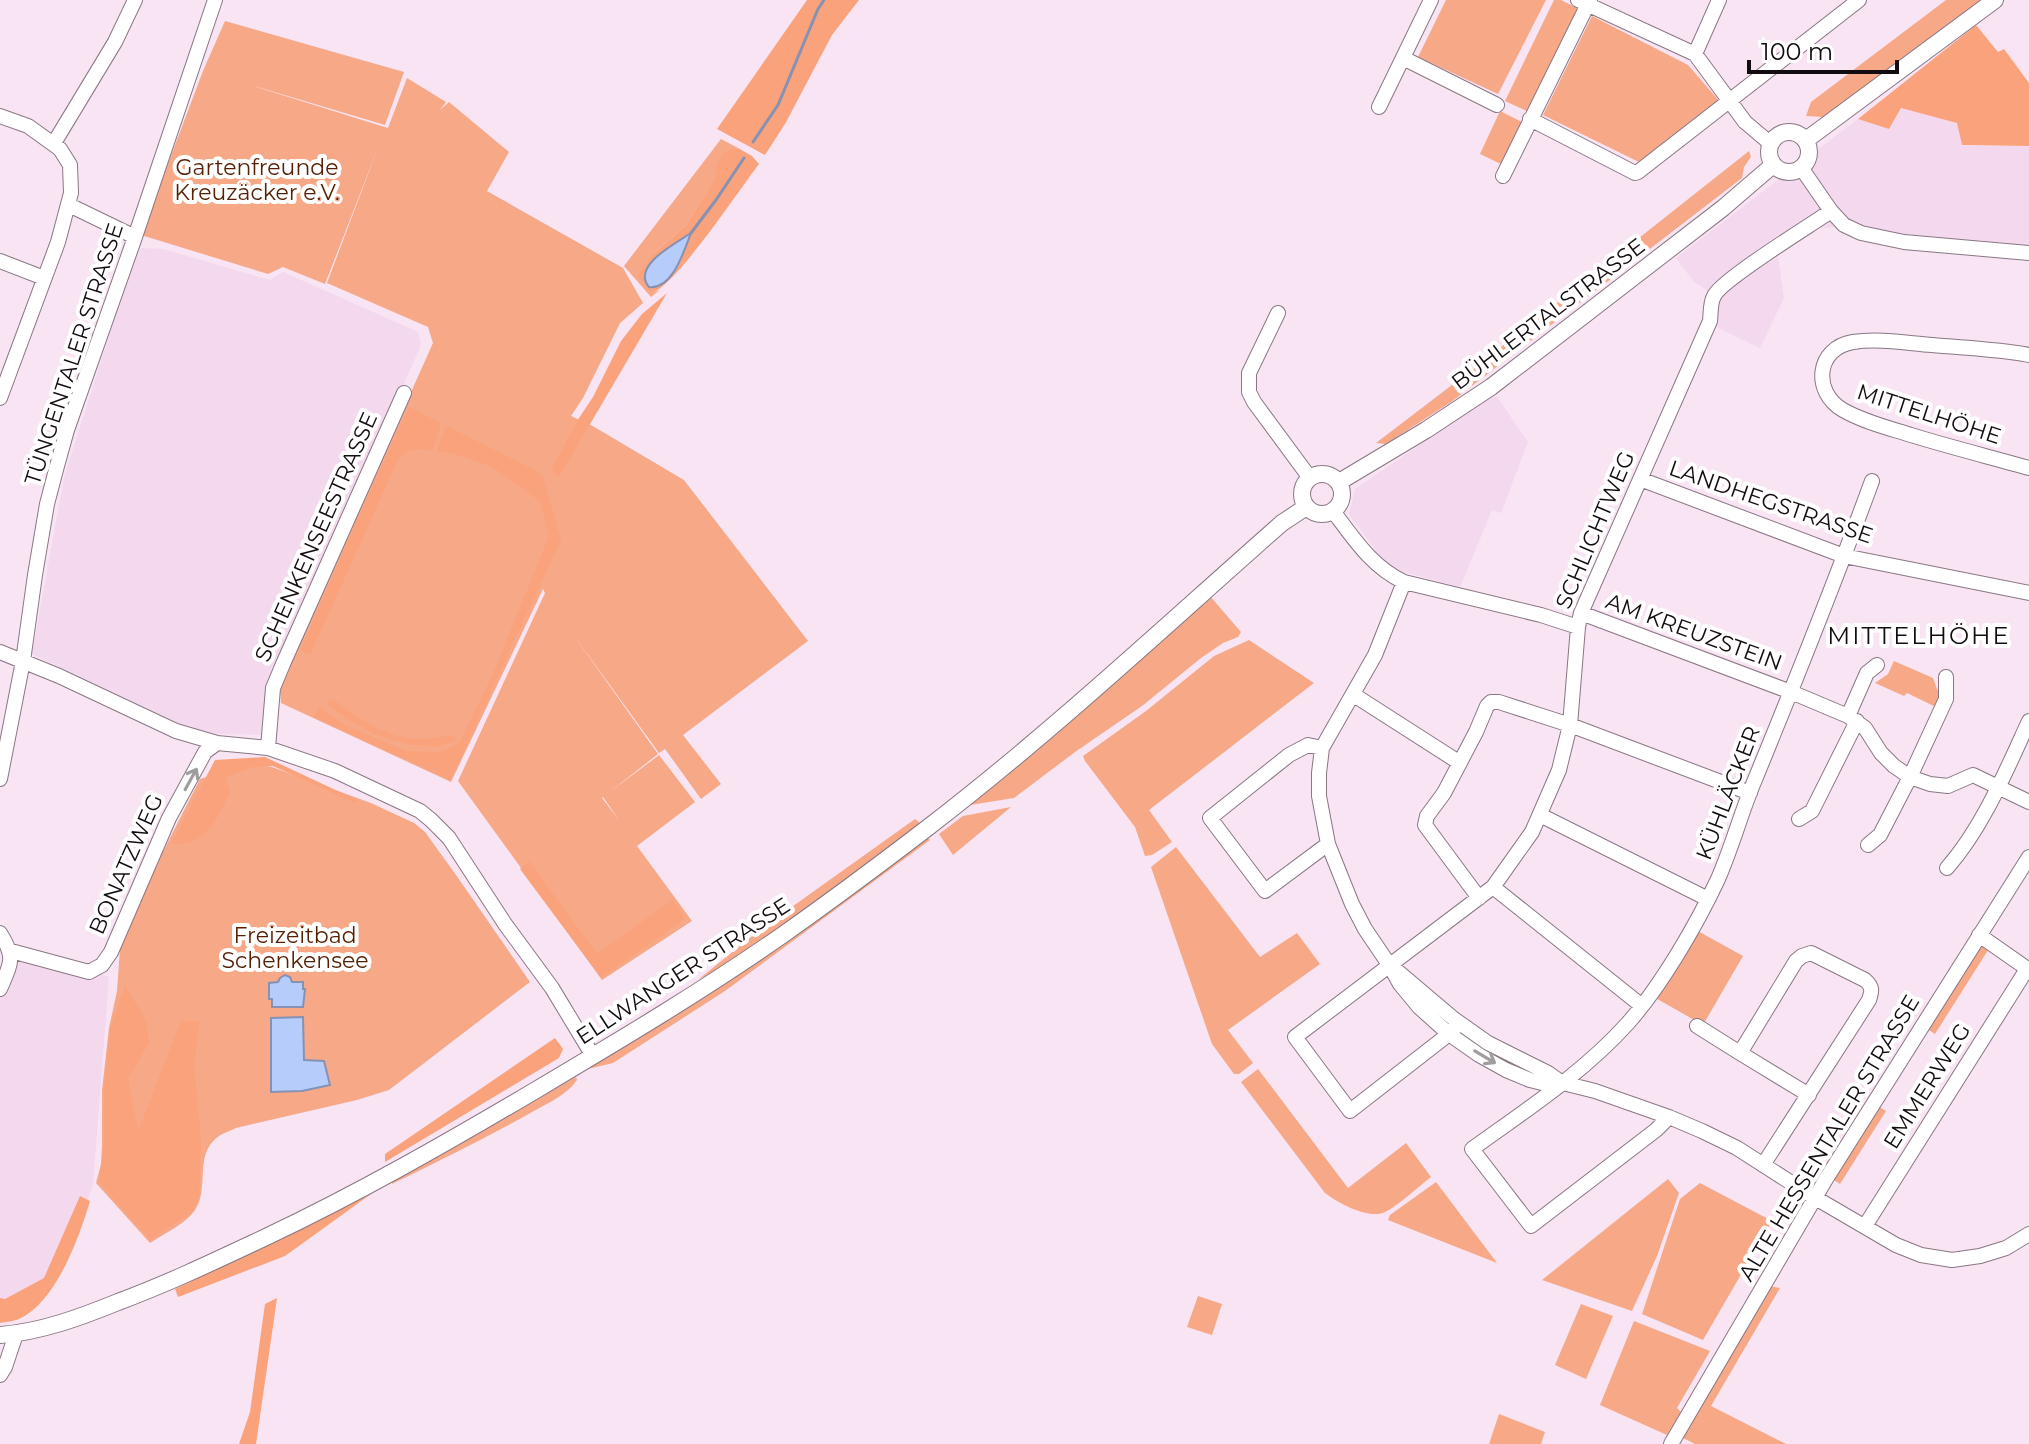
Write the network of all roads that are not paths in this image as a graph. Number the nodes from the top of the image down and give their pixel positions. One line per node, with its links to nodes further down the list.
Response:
1 (135, 0): 17 (street)
2 (215, 0): 23 (street, TÜNGENTALER STRASSE)
3 (1431, 0): 9 (street)
4 (1719, 0): 8 (street)
5 (1859, 0): 10 (street)
6 (1995, 0): 16 (main road)
7 (1585, 1): 8 (street); 14 (street)
8 (1695, 54): 10 (street)
9 (1403, 58): 11 (street); 12 (street)
10 (1729, 101): 14 (street); 15 (street)
11 (1497, 105)
12 (1379, 107)
13 (0, 116): 17 (street)
14 (1530, 119): 20 (street)
15 (1774, 140): 16 (main road); 18 (main road)
16 (1806, 140): 19 (main road)
17 (54, 143): 21 (street)
18 (1773, 165): 19 (main road); 35 (main road, BÜHLERTALSTRASSE)
19 (1802, 169): 22 (street)
20 (1503, 176)
21 (69, 205): 23 (street); 26 (street)
22 (1831, 211): 24 (street); 33 (street, SCHLICHTWEG)
23 (135, 237): 43 (street, TÜNGENTALER STRASSE)
24 (2029, 253)
25 (0, 261): 26 (street)
26 (44, 278): 29 (street)
27 (1278, 313): 32 (street)
28 (2029, 355): 31 (street, MITTELHÖHE)
29 (1, 388)
30 (404, 393): 52 (street, SCHENKENSEESTRASSE)
31 (2029, 468)
32 (1310, 478): 35 (main road); 36 (main road)
33 (1640, 479): 38 (street, LANDHEGSTRASSE); 41 (street, SCHLICHTWEG)
34 (1872, 481): 38 (street, KÜHLÄCKER)
35 (1339, 482): 37 (main road)
36 (1306, 507): 37 (main road); 79 (main road, ELLWANGER STRASSE)
37 (1333, 511): 39 (street, AM KREUZSTEIN)
38 (1844, 556): 40 (street, LANDHEGSTRASSE); 46 (street, KÜHLÄCKER)
39 (1404, 582): 41 (street, AM KREUZSTEIN); 47 (street)
40 (2029, 593)
41 (1580, 620): 46 (street, AM KREUZSTEIN); 50 (street, SCHLICHTWEG)
42 (0, 652): 43 (street)
43 (23, 661): 51 (street); 56 (street, TÜNGENTALER STRASSE)
44 (1877, 665): 48 (street)
45 (1946, 677): 55 (street)
46 (1791, 692): 48 (street, AM KREUZSTEIN); 58 (street, KÜHLÄCKER)
47 (1354, 695): 53 (street); 54 (street)
48 (1852, 718): 55 (street); 61 (street)
49 (2029, 721): 57 (street)
50 (1570, 725): 54 (street); 58 (street); 60 (street, SCHLICHTWEG)
51 (217, 743): 52 (street); 71 (street, BONATZWEG, one-way to 51)
52 (268, 748): 79 (street)
53 (1322, 748): 62 (street); 62 (street)
54 (1460, 763): 67 (street)
55 (1910, 777): 57 (street); 63 (street)
56 (0, 779)
57 (1999, 788): 59 (street); 65 (street)
58 (1750, 793): 68 (street, KÜHLÄCKER)
59 (2029, 802)
60 (1540, 815): 66 (street, SCHLICHTWEG); 68 (street)
61 (1799, 819)
62 (1328, 844): 72 (street)
63 (1868, 845)
64 (2029, 857): 70 (street, ALTE HESSENTALER STRASSE)
65 (1947, 868)
66 (1493, 887): 67 (street, SCHLICHTWEG); 75 (street)
67 (1479, 898): 72 (street, SCHLICHTWEG)
68 (1708, 899): 75 (street, KÜHLÄCKER)
69 (0, 933): 71 (street)
70 (1979, 935): 73 (street); 84 (street, ALTE HESSENTALER STRASSE)
71 (11, 951): 74 (street)
72 (1390, 966): 77 (street); 77 (street, SCHLICHTWEG)
73 (2028, 970): 85 (street, EMMERWEG)
74 (0, 989)
75 (1642, 1006): 80 (street, KÜHLÄCKER)
76 (1697, 1026): 78 (street)
77 (1454, 1029): 80 (street)
78 (1740, 1053): 81 (street); 81 (street)
79 (593, 1056): 87 (main road, ELLWANGER STRASSE)
80 (1563, 1083): 82 (street); 82 (street, KÜHLÄCKER)
81 (1809, 1095): 83 (street)
82 (1669, 1117): 83 (street)
83 (1763, 1165): 84 (street)
84 (1816, 1198): 85 (street); 89 (street, ALTE HESSENTALER STRASSE)
85 (1865, 1226): 86 (street)
86 (2029, 1234)
87 (8, 1334): 88 (street)
88 (0, 1375)
89 (1671, 1444)

